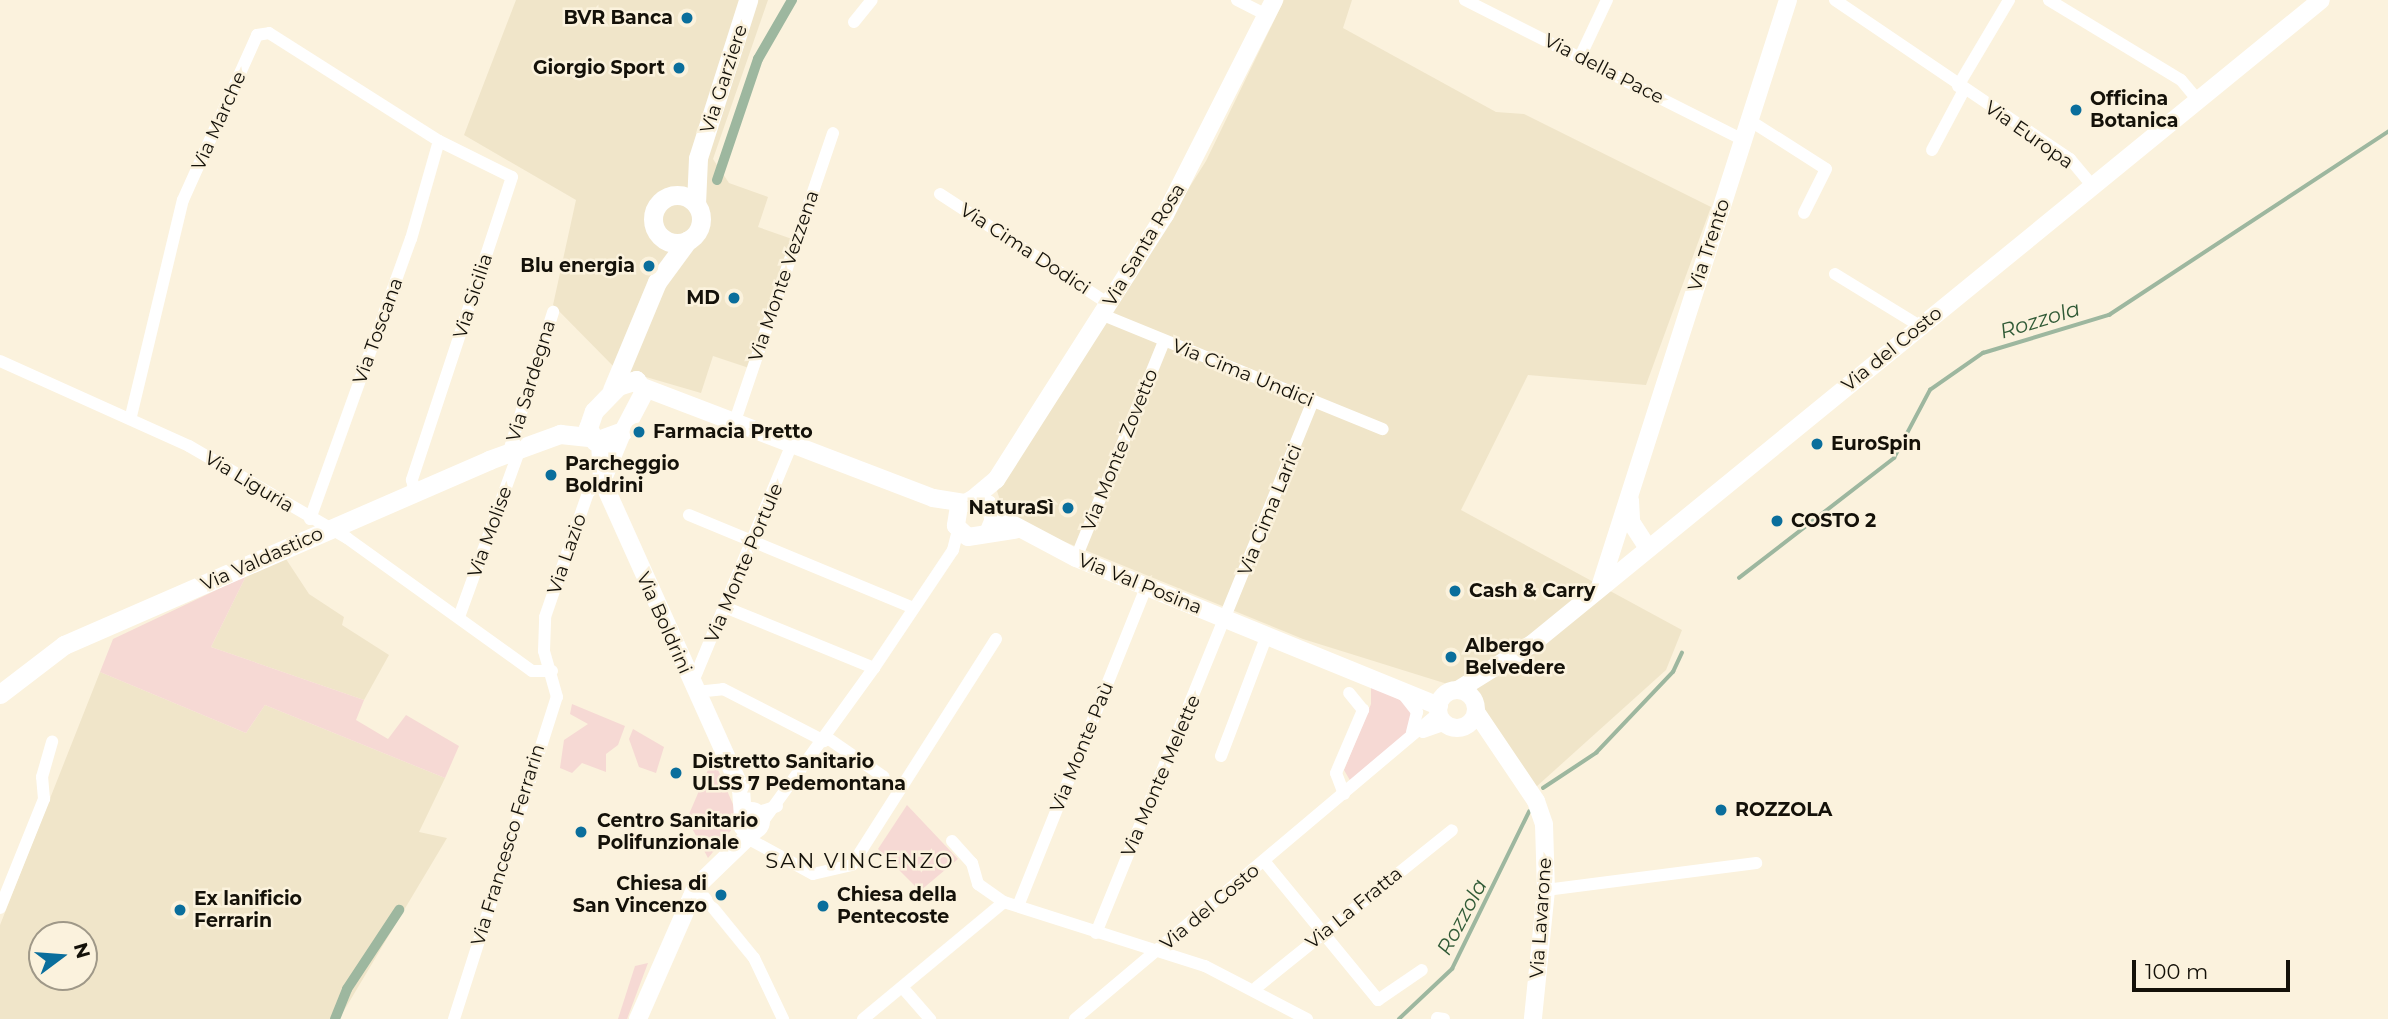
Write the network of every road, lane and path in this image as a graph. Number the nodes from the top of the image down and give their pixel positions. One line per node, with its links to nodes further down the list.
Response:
1 (748, 0): 21 (main road, Via Garziere)
2 (872, 0): 12 (street)
3 (1237, 0): 11 (street)
4 (1465, 0): 13 (street, Via della Pace)
5 (1607, 0): 13 (street)
6 (1788, 0): 16 (main road, Via Trento)
7 (1835, 0): 14 (street, Via Europa)
8 (2009, 0): 14 (street)
9 (2049, 0): 15 (street)
10 (2321, 0): 15 (main road, Via del Costo)
11 (1270, 7): 31 (main road, Via Santa Rosa)
12 (854, 22)
13 (1580, 57): 18 (street, Via della Pace)
14 (1961, 88): 20 (street, Via Europa); 22 (street, Via Europa)
15 (2196, 98): 22 (main road, Via del Costo)
16 (1749, 120): 18 (main road, Via Trento); 26 (street)
17 (833, 133): 43 (street, Via Monte Vezzena)
18 (1743, 140): 51 (main road, Via Trento)
19 (439, 141): 42 (street, Via Marche); 52 (street, Via Sicilia); 55 (street, Via Toscana)
20 (1932, 150)
21 (698, 158): 24 (main road, Via Garziere); 25 (main road, Via Garziere)
22 (2092, 185): 33 (main road, Via del Costo)
23 (940, 194): 31 (street, Via Cima Dodici)
24 (665, 198): 25 (main road); 27 (main road, Via Garziere)
25 (696, 204): 28 (main road, Via Garziere)
26 (1804, 213)
27 (661, 236): 28 (main road); 30 (main road, Via Garziere)
28 (688, 240): 30 (main road, Via Garziere)
29 (1835, 274): 33 (street)
30 (657, 282): 34 (main road, Via Garziere)
31 (1106, 310): 35 (street, Via Cima Undici); 49 (main road, Via Santa Rosa)
32 (553, 312): 48 (street, Via Sardegna)
33 (1920, 326): 61 (main road, Via del Costo)
34 (638, 334): 37 (main road, Via Garziere); 38 (main road, Via Garziere)
35 (1164, 341): 39 (street, Via Cima Undici); 62 (street, Via Monte Zovetto)
36 (0, 361): 42 (street, Via Liguria)
37 (643, 385): 38 (main road, Via Valdastico); 40 (main road, Via Val Posina); 41 (main road)
38 (606, 398): 46 (main road, Via Garziere); 48 (main road, Via Valdastico)
39 (1313, 401): 44 (street, Via Cima Undici); 69 (street, Via Cima Larici)
40 (709, 409): 41 (main road, Via Val Posina); 43 (main road, Via Val Posina)
41 (636, 411): 45 (main road)
42 (131, 416): 55 (street, Via Liguria)
43 (736, 418): 47 (main road, Via Val Posina)
44 (1383, 429)
45 (623, 431): 46 (main road); 50 (main road)
46 (595, 439): 48 (main road, Via Valdastico); 50 (main road, Via Lazio)
47 (793, 441): 56 (main road, Via Val Posina); 60 (street, Via Monte Portule)
48 (521, 446): 52 (main road, Via Valdastico); 68 (street, Via Molise)
49 (996, 480): 53 (main road, Via Santa Rosa); 56 (main road, Via Santa Rosa)
50 (596, 484): 73 (street, Via Lazio); 76 (main road, Via Boldrini)
51 (1631, 490): 59 (main road, Via Trento); 61 (main road, Via Trento)
52 (415, 493): 57 (main road, Via Valdastico)
53 (992, 511): 56 (main road, Via Val Posina); 56 (main road); 58 (main road, Via Val Posina)
54 (690, 515): 60 (street)
55 (310, 519): 57 (street, Via Liguria)
56 (968, 520): 58 (main road); 67 (street)
57 (330, 529): 68 (street, Via Liguria); 79 (main road, Via Valdastico)
58 (1014, 530): 62 (main road, Via Val Posina)
59 (1614, 538): 63 (main road); 65 (main road, Via Trento)
60 (755, 541): 66 (street, Via Monte Portule); 67 (street)
61 (1648, 548): 63 (main road, Via del Costo)
62 (1076, 558): 64 (main road, Via Val Posina)
63 (1633, 560): 65 (main road, Via del Costo)
64 (1146, 587): 69 (main road, Via Val Posina); 97 (street, Via Monte Paù)
65 (1600, 587): 74 (main road, Via del Costo)
66 (727, 608): 72 (street); 76 (street, Via Monte Portule)
67 (914, 608): 72 (street)
68 (459, 617): 73 (street, Via Liguria)
69 (1226, 619): 70 (main road, Via Val Posina); 99 (street, Via Monte Melette)
70 (1267, 635): 75 (main road, Via Val Posina); 86 (street)
71 (996, 639): 89 (street)
72 (874, 668): 82 (street)
73 (552, 671): 106 (street, Via Francesco Ferrarin)
74 (1495, 672): 77 (main road, Via del Costo); 80 (main road)
75 (1395, 687): 77 (main road, Via Val Posina); 81 (main road, Via Val Posina); 84 (street)
76 (694, 688): 82 (street); 89 (main road, Via Boldrini)
77 (1454, 690): 80 (main road); 81 (main road)
78 (1349, 693): 88 (street)
79 (0, 694)
80 (1476, 708): 81 (main road); 85 (main road, Via Lavarone)
81 (1445, 718): 84 (street, Via del Costo); 85 (main road, Via Lavarone)
82 (825, 739): 87 (street); 89 (street)
83 (52, 741): 98 (street)
84 (1407, 741): 88 (street, Via del Costo)
85 (1496, 747): 95 (main road, Via Lavarone)
86 (1221, 756)
87 (884, 778)
88 (1344, 794): 92 (street, Via del Costo)
89 (748, 828): 94 (main road)
90 (1452, 830): 100 (street, Via La Fratta)
91 (952, 841): 96 (street)
92 (1264, 861): 100 (street); 101 (street, Via del Costo)
93 (1756, 863): 95 (street)
94 (696, 887): 107 (main road); 108 (street)
95 (1546, 890): 114 (main road, Via Lavarone)
96 (1004, 902): 97 (street); 103 (street)
97 (1018, 906): 99 (street)
98 (0, 908)
99 (1096, 933): 101 (street)
100 (1324, 933): 102 (street); 104 (street, Via La Fratta)
101 (1156, 952): 111 (street, Via del Costo); 112 (street)
102 (1422, 970)
103 (902, 986): 109 (street); 110 (street)
104 (1257, 987)
105 (1437, 1018): 113 (street)
106 (454, 1019)
107 (638, 1019)
108 (783, 1019)
109 (863, 1019)
110 (930, 1019)
111 (1075, 1019)
112 (1307, 1019)
113 (1444, 1019)
114 (1533, 1019)

